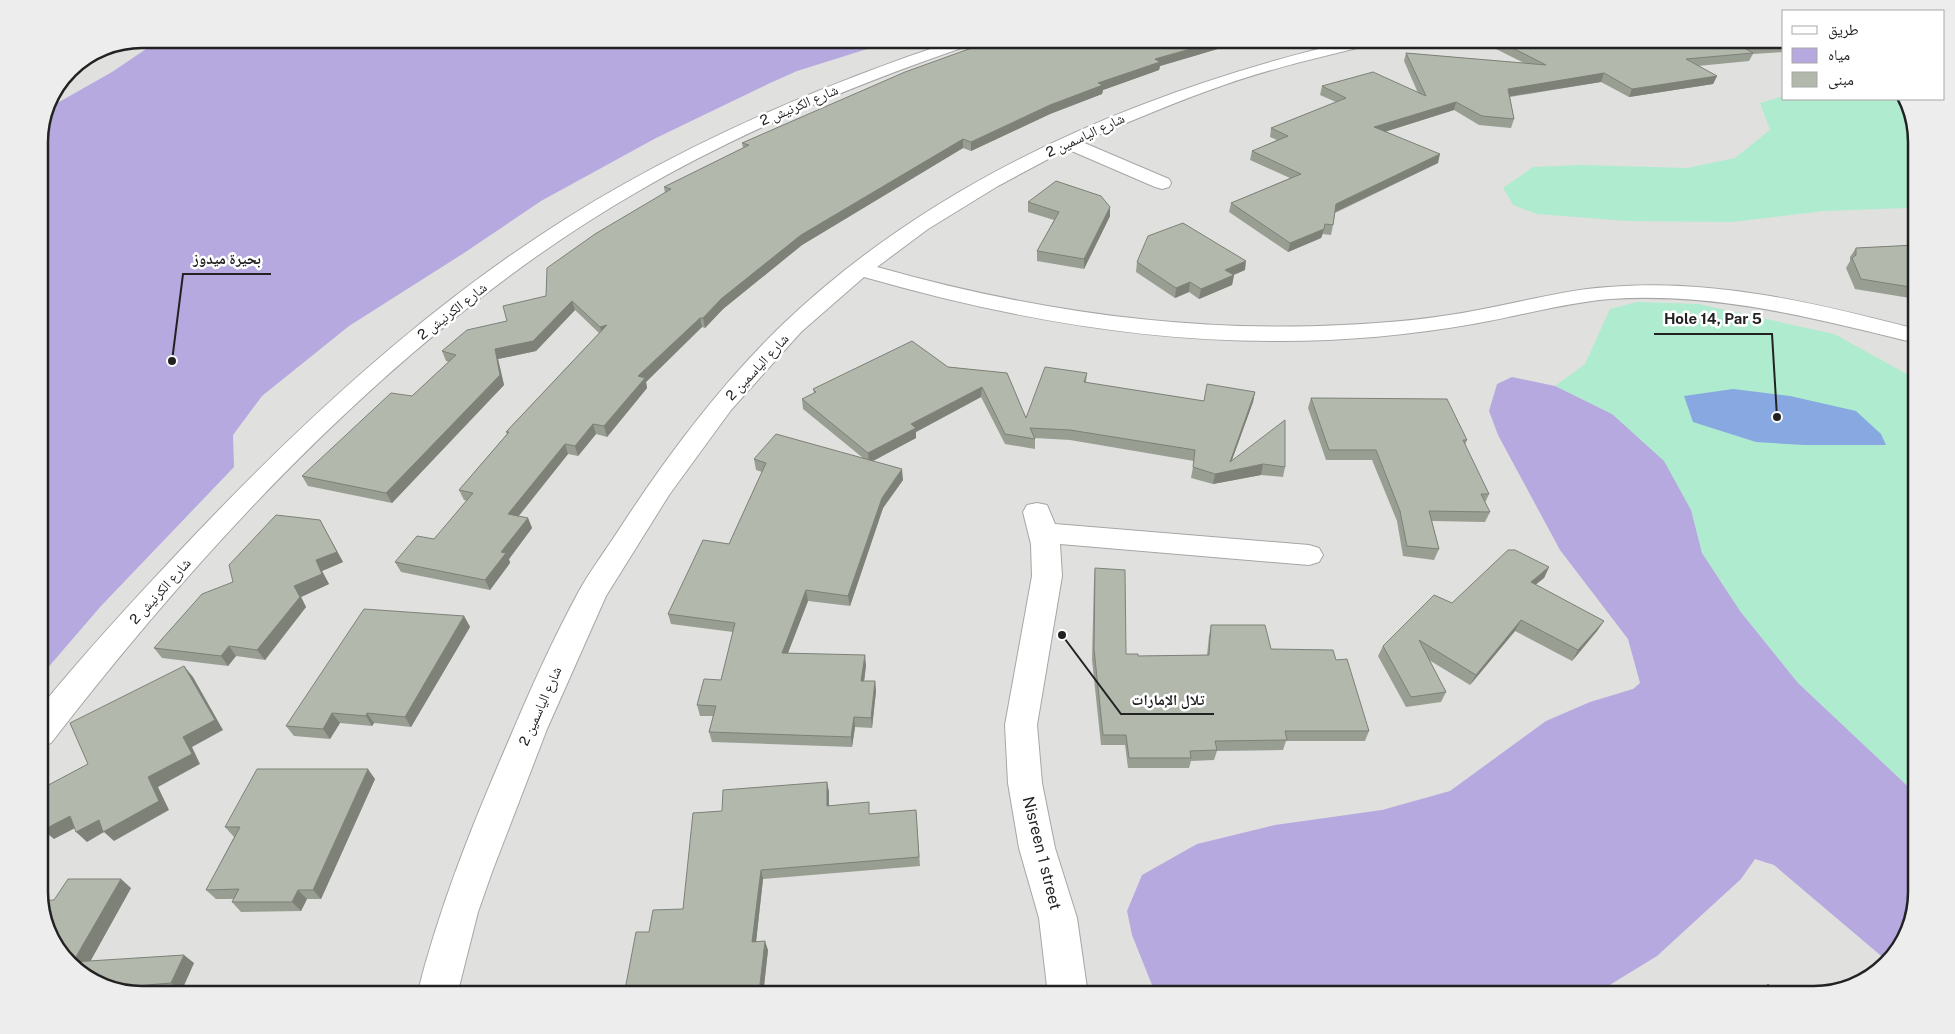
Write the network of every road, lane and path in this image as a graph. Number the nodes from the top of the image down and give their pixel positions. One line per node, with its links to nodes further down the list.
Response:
1 (948, 48): 8 (street, شارع الكرنيش 2)
2 (1340, 48): 3 (street, شارع الياسمين 2)
3 (1066, 142): 4 (street); 5 (street, شارع الياسمين 2)
4 (1162, 183)
5 (860, 269): 6 (street); 9 (street, شارع الياسمين 2)
6 (1907, 334)
7 (1309, 555): 10 (street, Nisreen 1 street)
8 (48, 722)
9 (439, 986)
10 (1067, 986)

